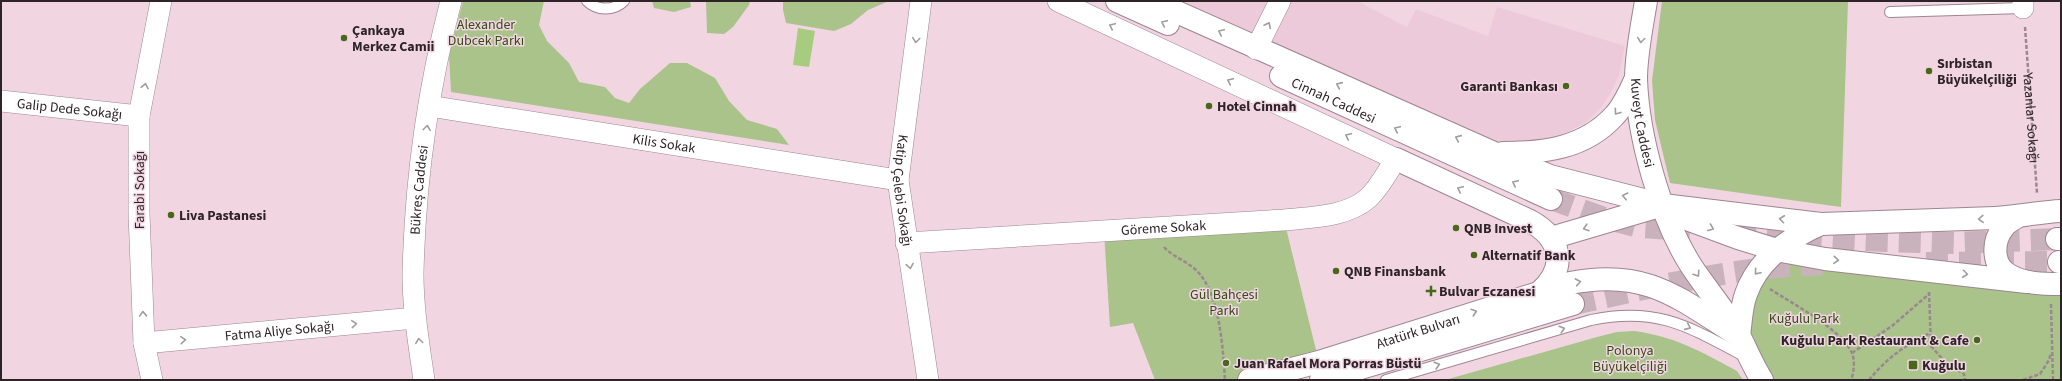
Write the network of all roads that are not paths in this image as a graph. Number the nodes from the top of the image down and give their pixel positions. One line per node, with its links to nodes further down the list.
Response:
1 (161, 1): 17 (street, Farabi Sokağı, one-way to 1)
2 (451, 1): 16 (street, Bükreş Caddesi)
3 (587, 1): 4 (lane)
4 (624, 1)
5 (921, 1): 20 (street, Katip Çelebi Sokağı, one-way to 20)
6 (1058, 1): 19 (street, one-way to 6)
7 (1117, 1): 21 (main road, Cinnah Caddesi, one-way to 7)
8 (1152, 1): 13 (main road, one-way to 8)
9 (1280, 1): 13 (street, one-way to 9)
10 (1646, 1): 14 (main road, Kuveyt Caddesi, one-way to 14)
11 (2023, 5): 12 (lane)
12 (1890, 12)
13 (1256, 49): 18 (main road, one-way to 13)
14 (1636, 78): 18 (main road, one-way to 18); 22 (main road, Kuveyt Caddesi)
15 (1, 101): 17 (street, Galip Dede Sokağı)
16 (430, 106): 20 (street, Kilis Sokak); 33 (street, Bükreş Caddesi, one-way to 16)
17 (139, 116): 35 (street, Farabi Sokağı, one-way to 17)
18 (1494, 153): 22 (main road, one-way to 18)
19 (1396, 159): 26 (main road, one-way to 19); 27 (street, Göreme Sokak)
20 (898, 180): 27 (street, Katip Çelebi Sokağı)
21 (1551, 199)
22 (1663, 205): 25 (main road, one-way to 22); 26 (main road, one-way to 26); 28 (main road, one-way to 28); 34 (main road, Kuveyt Caddesi, one-way to 34)
23 (2061, 210): 24 (main road)
24 (2017, 217): 25 (main road, one-way to 25); 29 (main road)
25 (1821, 224): 28 (main road)
26 (1551, 238): 31 (main road)
27 (906, 243): 40 (street, Katip Çelebi Sokağı, one-way to 40)
28 (1777, 250): 29 (main road, one-way to 29); 34 (main road, one-way to 34)
29 (2027, 282): 30 (main road)
30 (2056, 284)
31 (1540, 292): 34 (main road, Atatürk Bulvarı, one-way to 34); 41 (main road, Atatürk Bulvarı, one-way to 31)
32 (1573, 304): 42 (main road, Atatürk Bulvarı)
33 (415, 318): 35 (street, Fatma Aliye Sokağı, one-way to 33); 39 (street, Bükreş Caddesi, one-way to 33)
34 (1739, 336): 36 (main road, Kuveyt Caddesi)
35 (144, 343): 38 (street, Farabi Sokağı)
36 (1750, 359): 37 (lane, one-way to 36); 44 (main road, Kuveyt Caddesi)
37 (1419, 375): 43 (lane)
38 (152, 380)
39 (424, 380)
40 (928, 380)
41 (1249, 380)
42 (1321, 380)
43 (1386, 380)
44 (1762, 380)

